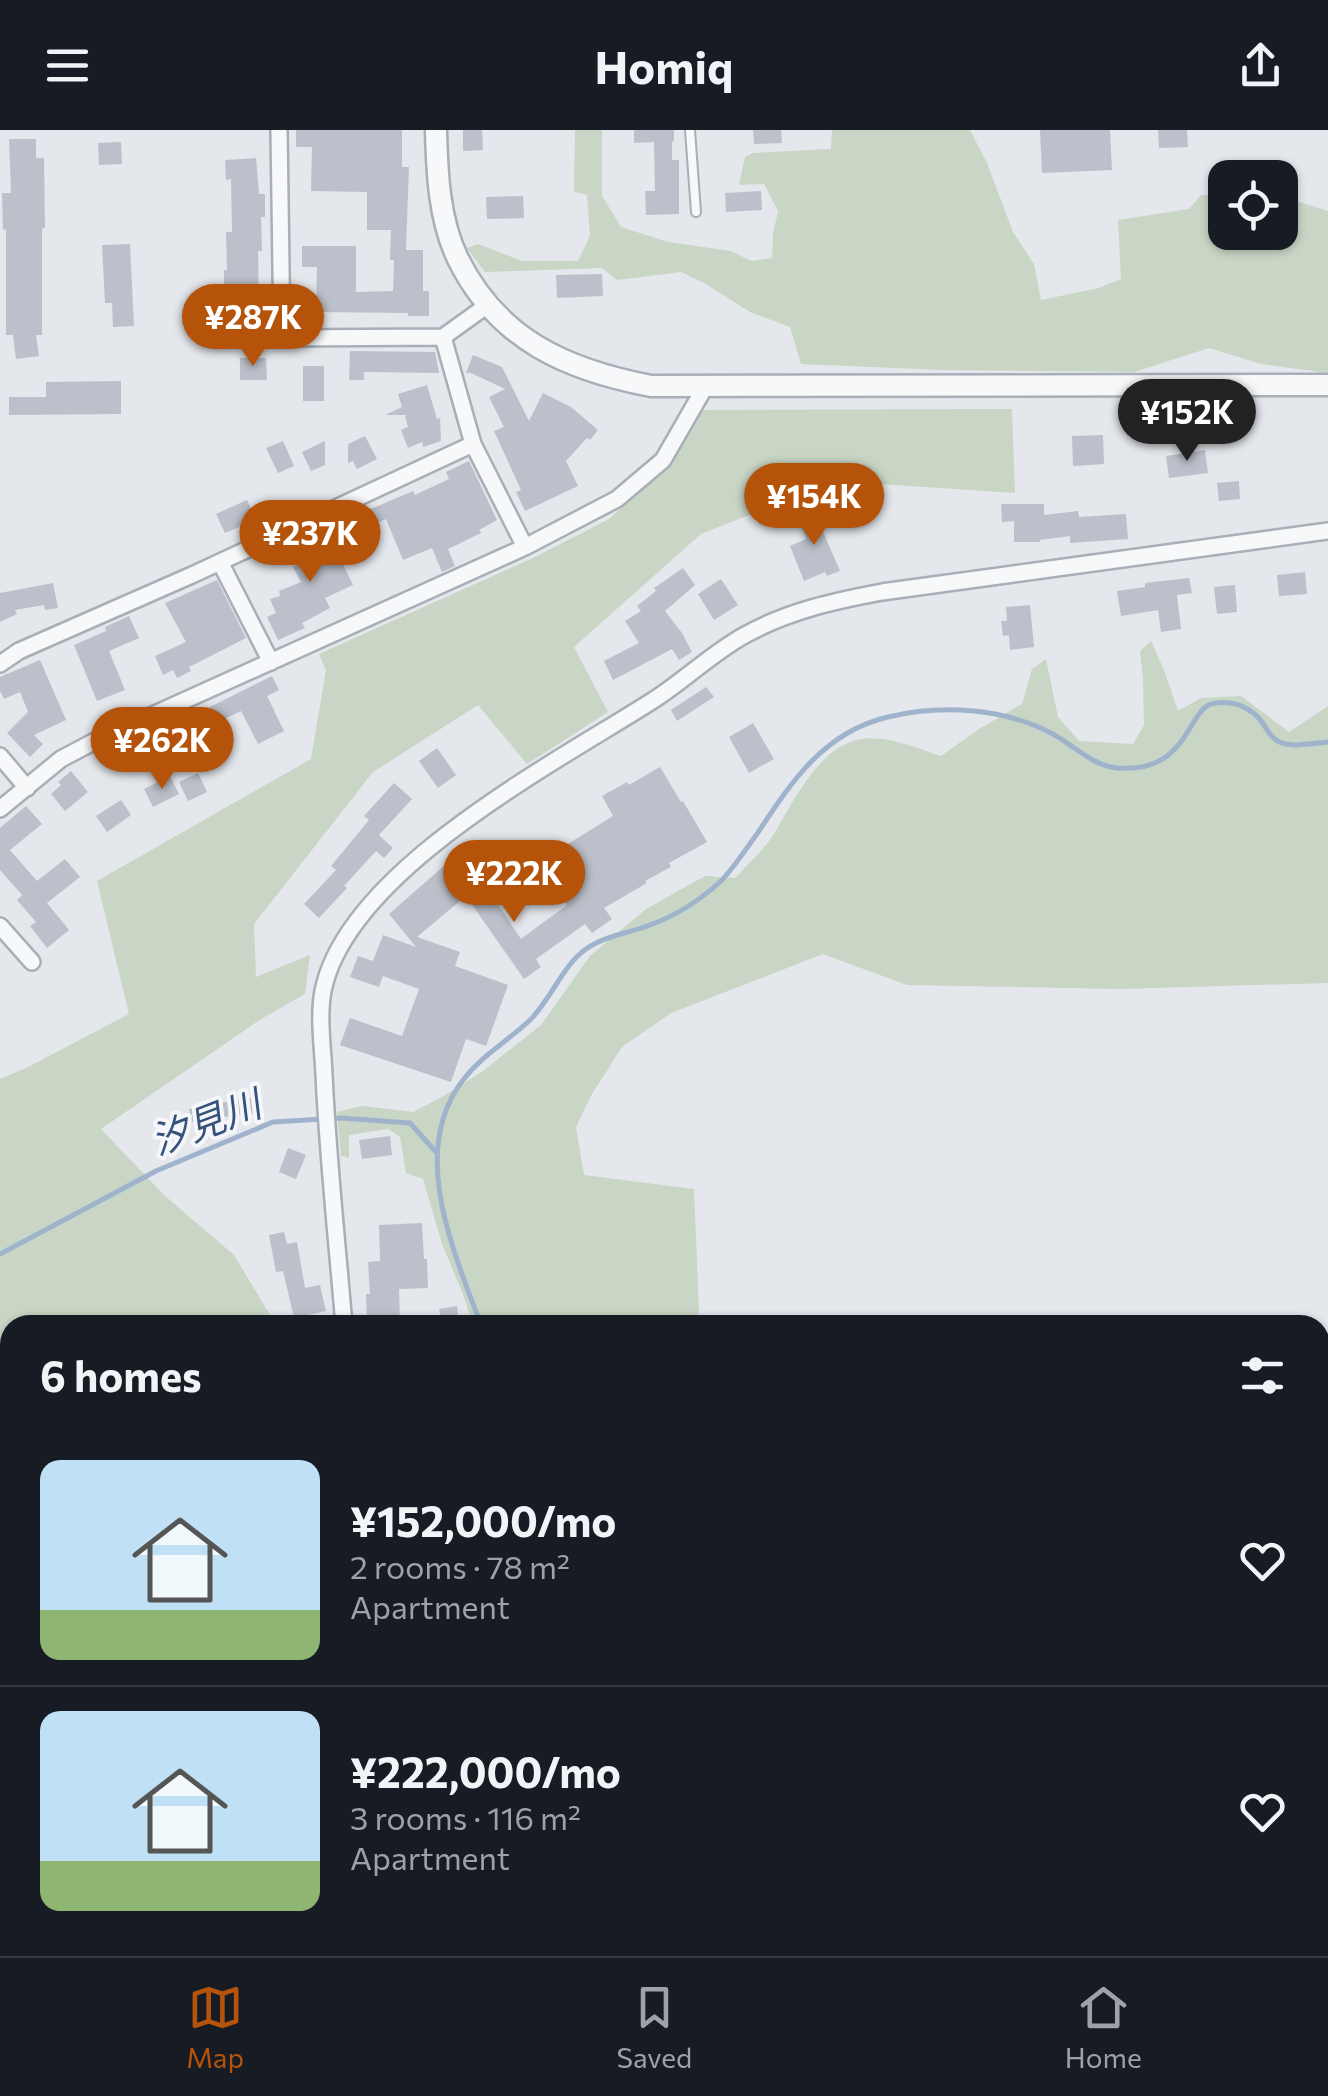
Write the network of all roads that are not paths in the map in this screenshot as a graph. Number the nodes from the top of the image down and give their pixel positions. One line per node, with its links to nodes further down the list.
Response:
1 (280, 130): 6 (street)
2 (436, 130): 5 (street)
3 (690, 130): 4 (lane)
4 (696, 212)
5 (489, 304): 6 (street); 8 (street)
6 (444, 337): 9 (street)
7 (1328, 385): 8 (street)
8 (705, 387): 11 (street)
9 (473, 444): 11 (street); 12 (street)
10 (1328, 531): 20 (street)
11 (525, 547): 13 (street)
12 (220, 562): 13 (street); 14 (street)
13 (271, 662): 16 (street)
14 (0, 664)
15 (0, 756): 16 (street)
16 (27, 788): 17 (street)
17 (0, 809)
18 (0, 926): 19 (street)
19 (32, 962)
20 (343, 1315)

